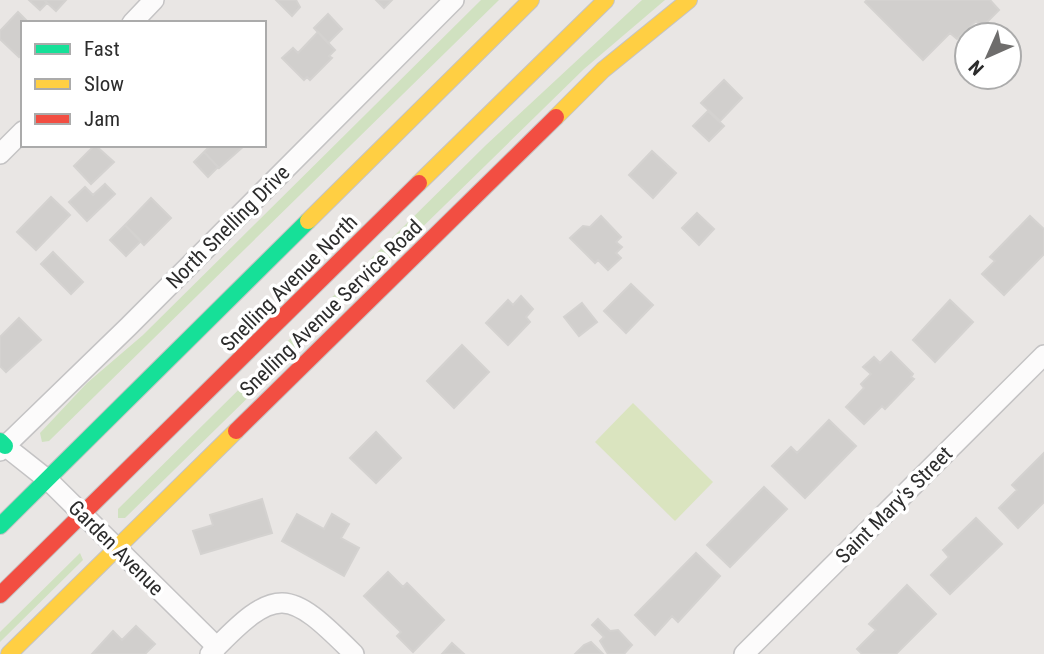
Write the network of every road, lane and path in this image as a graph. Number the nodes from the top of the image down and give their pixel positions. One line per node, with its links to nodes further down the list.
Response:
1 (155, 0): 6 (street)
2 (454, 0): 10 (street, North Snelling Drive)
3 (531, 0): 11 (main road, Snelling Avenue North)
4 (606, 0): 12 (main road, Snelling Avenue North)
5 (689, 0): 14 (main road, Snelling Avenue Service Road)
6 (134, 21)
7 (21, 133): 8 (street)
8 (0, 154)
9 (1044, 355): 19 (street, Saint Mary's Street)
10 (2, 446): 11 (street, Garden Avenue)
11 (48, 480): 12 (street, Garden Avenue); 13 (main road, Snelling Avenue North)
12 (83, 515): 14 (street, Garden Avenue); 15 (main road, Snelling Avenue North)
13 (0, 526)
14 (116, 548): 16 (street, Garden Avenue); 17 (main road, Snelling Avenue Service Road)
15 (0, 595)
16 (214, 650): 18 (street)
17 (9, 654)
18 (354, 654)
19 (744, 654)

